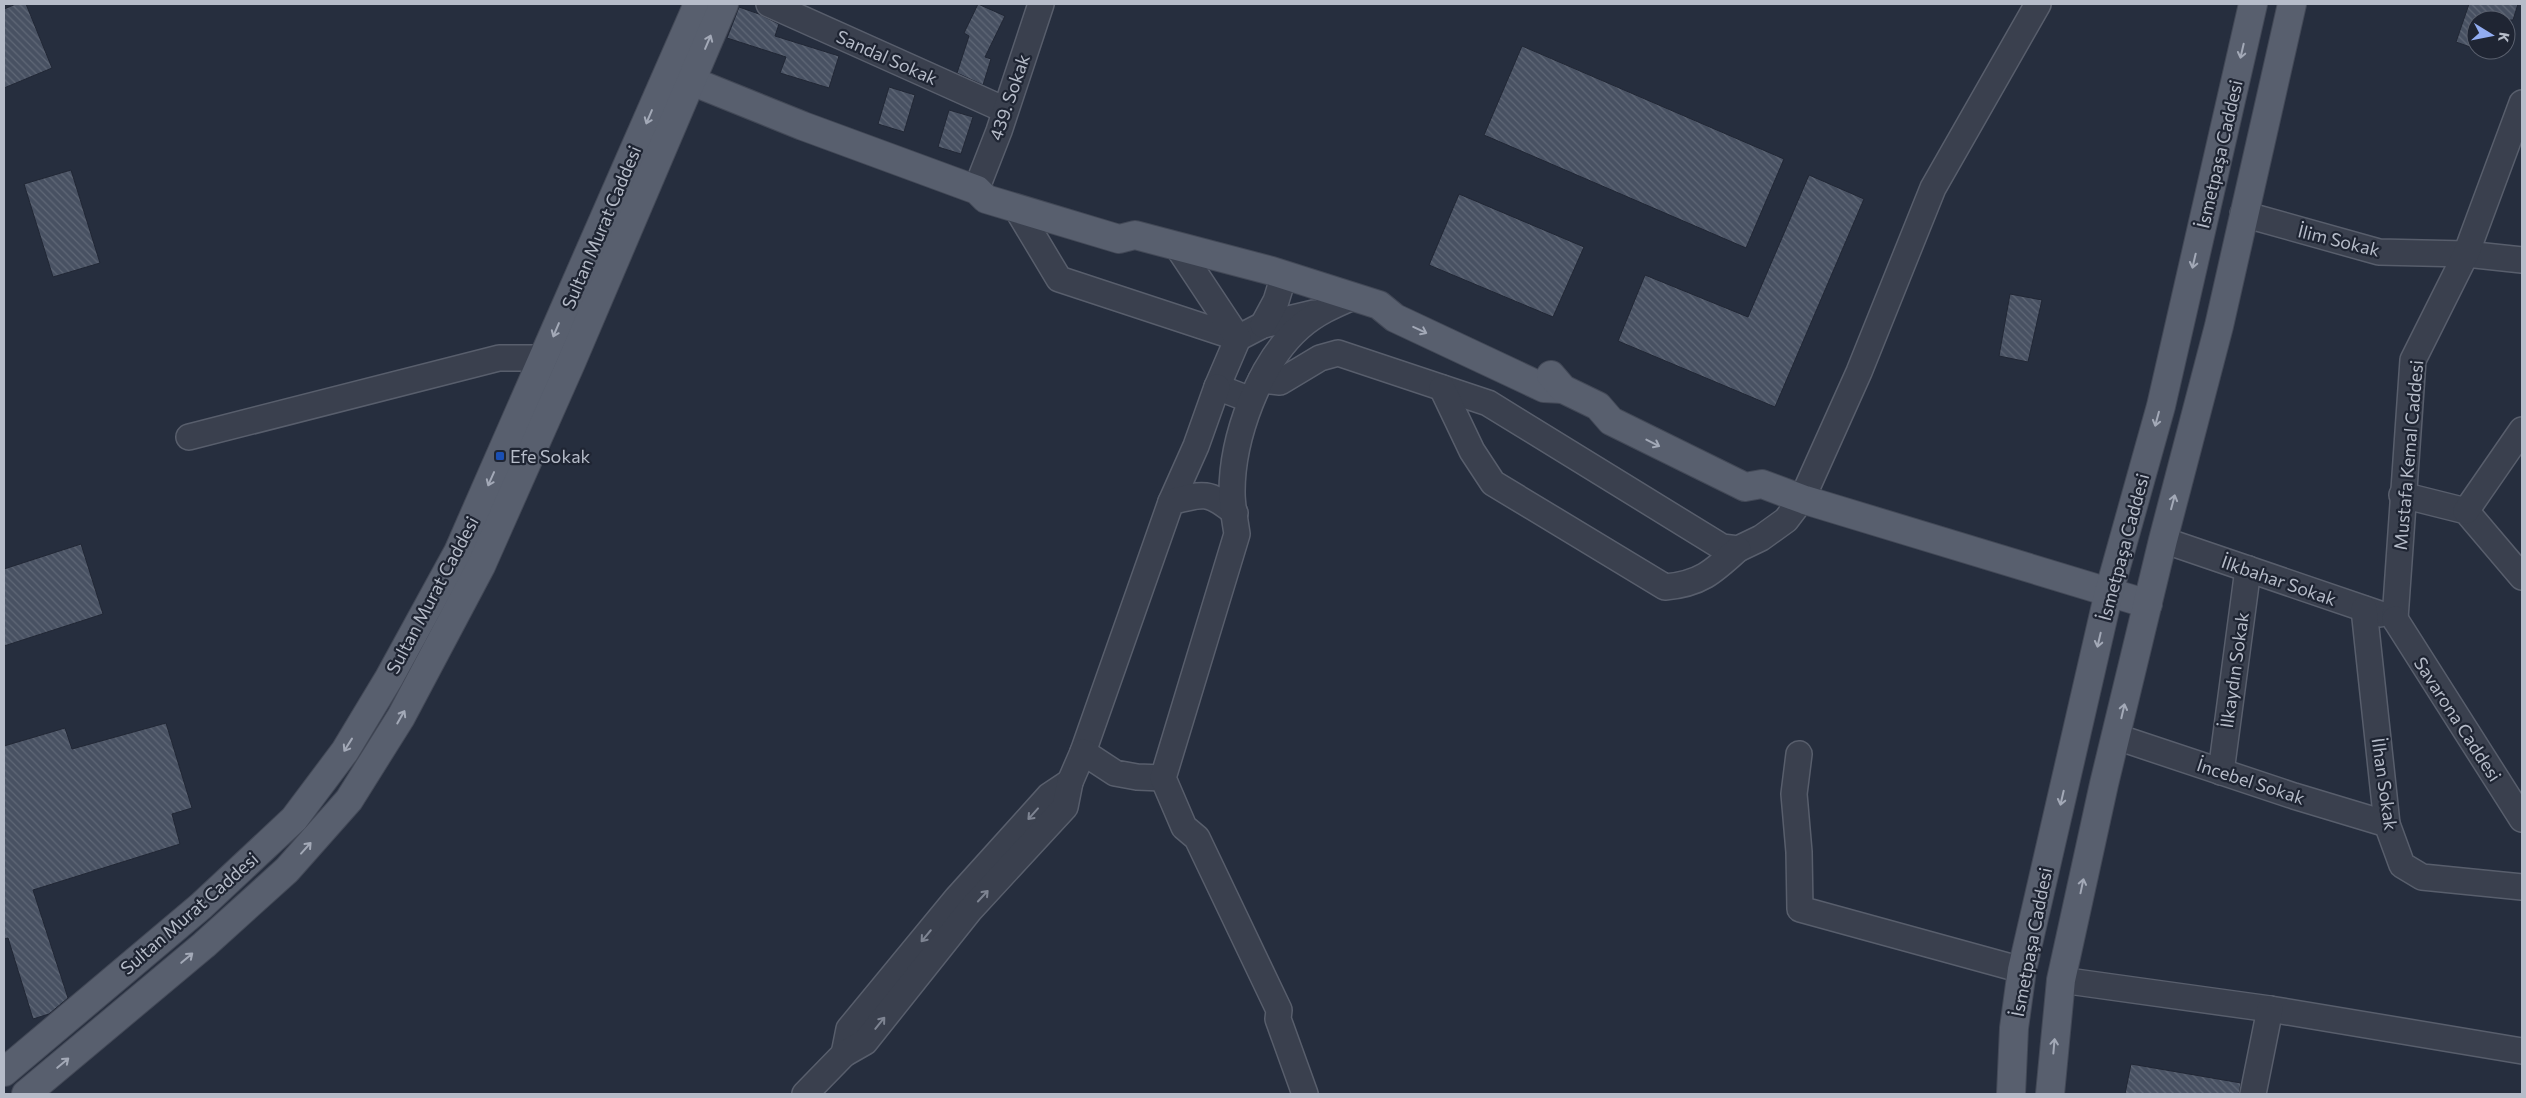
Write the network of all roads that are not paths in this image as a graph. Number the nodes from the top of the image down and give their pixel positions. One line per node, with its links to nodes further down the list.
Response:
1 (698, 4): 8 (main road, Sultan Murat Caddesi)
2 (724, 4): 8 (main road, Sultan Murat Caddesi, one-way to 2)
3 (768, 4): 10 (street, Sandal Sokak)
4 (2038, 4): 32 (street)
5 (2253, 4): 12 (main road, İsmetpaşa Caddesi, one-way to 12)
6 (2292, 4): 14 (main road, İsmetpaşa Caddesi)
7 (1036, 5): 10 (street, 439. Sokak)
8 (680, 76): 11 (main road); 24 (main road, Sultan Murat Caddesi, one-way to 24); 25 (main road)
9 (2522, 103): 17 (street, Mustafa Kemal Caddesi)
10 (1005, 110): 11 (street, 439. Sokak)
11 (977, 190): 13 (main road); 15 (main road)
12 (2207, 205): 14 (main road); 40 (main road, İsmetpaşa Caddesi, one-way to 40)
13 (1017, 209): 15 (main road); 23 (street)
14 (2243, 214): 17 (street, İlim Sokak); 36 (main road, İsmetpaşa Caddesi, one-way to 14)
15 (1135, 235): 16 (main road)
16 (1177, 246): 19 (main road); 23 (street)
17 (2466, 254): 18 (street, İlim Sokak); 31 (street, Mustafa Kemal Caddesi)
18 (2522, 260)
19 (1284, 275): 20 (main road); 22 (street)
20 (1353, 297): 21 (street); 32 (main road)
21 (1326, 308): 22 (street); 28 (street)
22 (1263, 325): 23 (street)
23 (1238, 338): 26 (street)
24 (544, 358): 25 (main road); 30 (street); 57 (main road, Sultan Murat Caddesi, one-way to 57)
25 (569, 367): 58 (main road, one-way to 25)
26 (1217, 387): 28 (street); 33 (street)
27 (1442, 388): 28 (street); 37 (street); 37 (street)
28 (1256, 390): 35 (street)
29 (2522, 430): 34 (street)
30 (189, 437)
31 (2402, 495): 34 (street); 43 (street, Mustafa Kemal Caddesi)
32 (1802, 499): 37 (street); 40 (main road)
33 (1171, 502): 35 (street); 45 (street)
34 (2466, 512): 39 (street)
35 (1234, 513): 48 (street)
36 (2163, 540): 38 (street, İlkbahar Sokak); 41 (main road, İsmetpaşa Caddesi)
37 (1738, 548)
38 (2248, 569): 42 (street, İlkbahar Sokak); 47 (street, İlkaydın Sokak)
39 (2522, 576)
40 (2109, 592): 41 (main road); 52 (main road, İsmetpaşa Caddesi, one-way to 52)
41 (2148, 604): 44 (main road, İsmetpaşa Caddesi, one-way to 41)
42 (2364, 609): 43 (street, İlkbahar Sokak); 50 (street, İlhan Sokak)
43 (2395, 618): 49 (street, Savarona Caddesi)
44 (2117, 737): 47 (street, İncebel Sokak); 53 (main road, İsmetpaşa Caddesi, one-way to 44)
45 (1083, 752): 48 (street); 56 (street)
46 (1799, 754): 52 (street)
47 (2221, 772): 50 (street, İncebel Sokak)
48 (1163, 778): 61 (street)
49 (2522, 819)
50 (2387, 824): 51 (street, İlhan Sokak)
51 (2522, 887)
52 (2022, 970): 53 (main road); 62 (main road, İsmetpaşa Caddesi)
53 (2061, 980): 54 (street); 63 (main road, İsmetpaşa Caddesi, one-way to 53)
54 (2270, 1010): 55 (street); 64 (street)
55 (2522, 1051)
56 (838, 1061): 59 (street); 60 (street)
57 (4, 1072)
58 (26, 1094)
59 (805, 1094)
60 (823, 1094)
61 (1305, 1094)
62 (2011, 1094)
63 (2050, 1094)
64 (2253, 1094)

